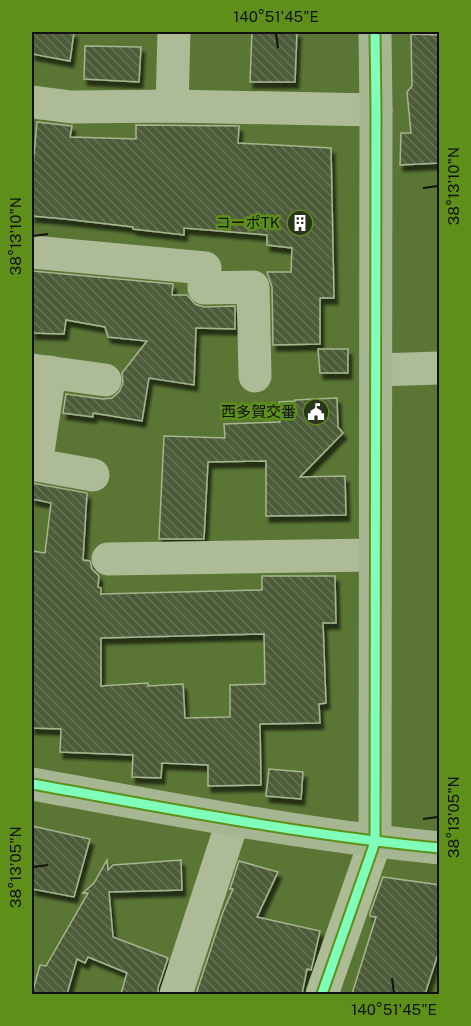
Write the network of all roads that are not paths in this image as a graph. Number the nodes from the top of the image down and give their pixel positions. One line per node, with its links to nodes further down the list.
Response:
1 (174, 32): 4 (street)
2 (375, 32): 5 (street)
3 (32, 102): 4 (street)
4 (172, 106): 5 (street)
5 (376, 110): 8 (street)
6 (32, 252): 10 (street)
7 (440, 368): 8 (street)
8 (376, 370): 14 (street)
9 (41, 371): 11 (street); 12 (street)
10 (255, 376)
11 (105, 380)
12 (34, 465): 13 (street)
13 (93, 475)
14 (375, 555): 15 (street); 18 (street)
15 (108, 559)
16 (32, 784): 17 (street)
17 (233, 820): 18 (street); 20 (street)
18 (375, 842): 19 (street); 21 (street)
19 (440, 848)
20 (176, 994)
21 (322, 994)

